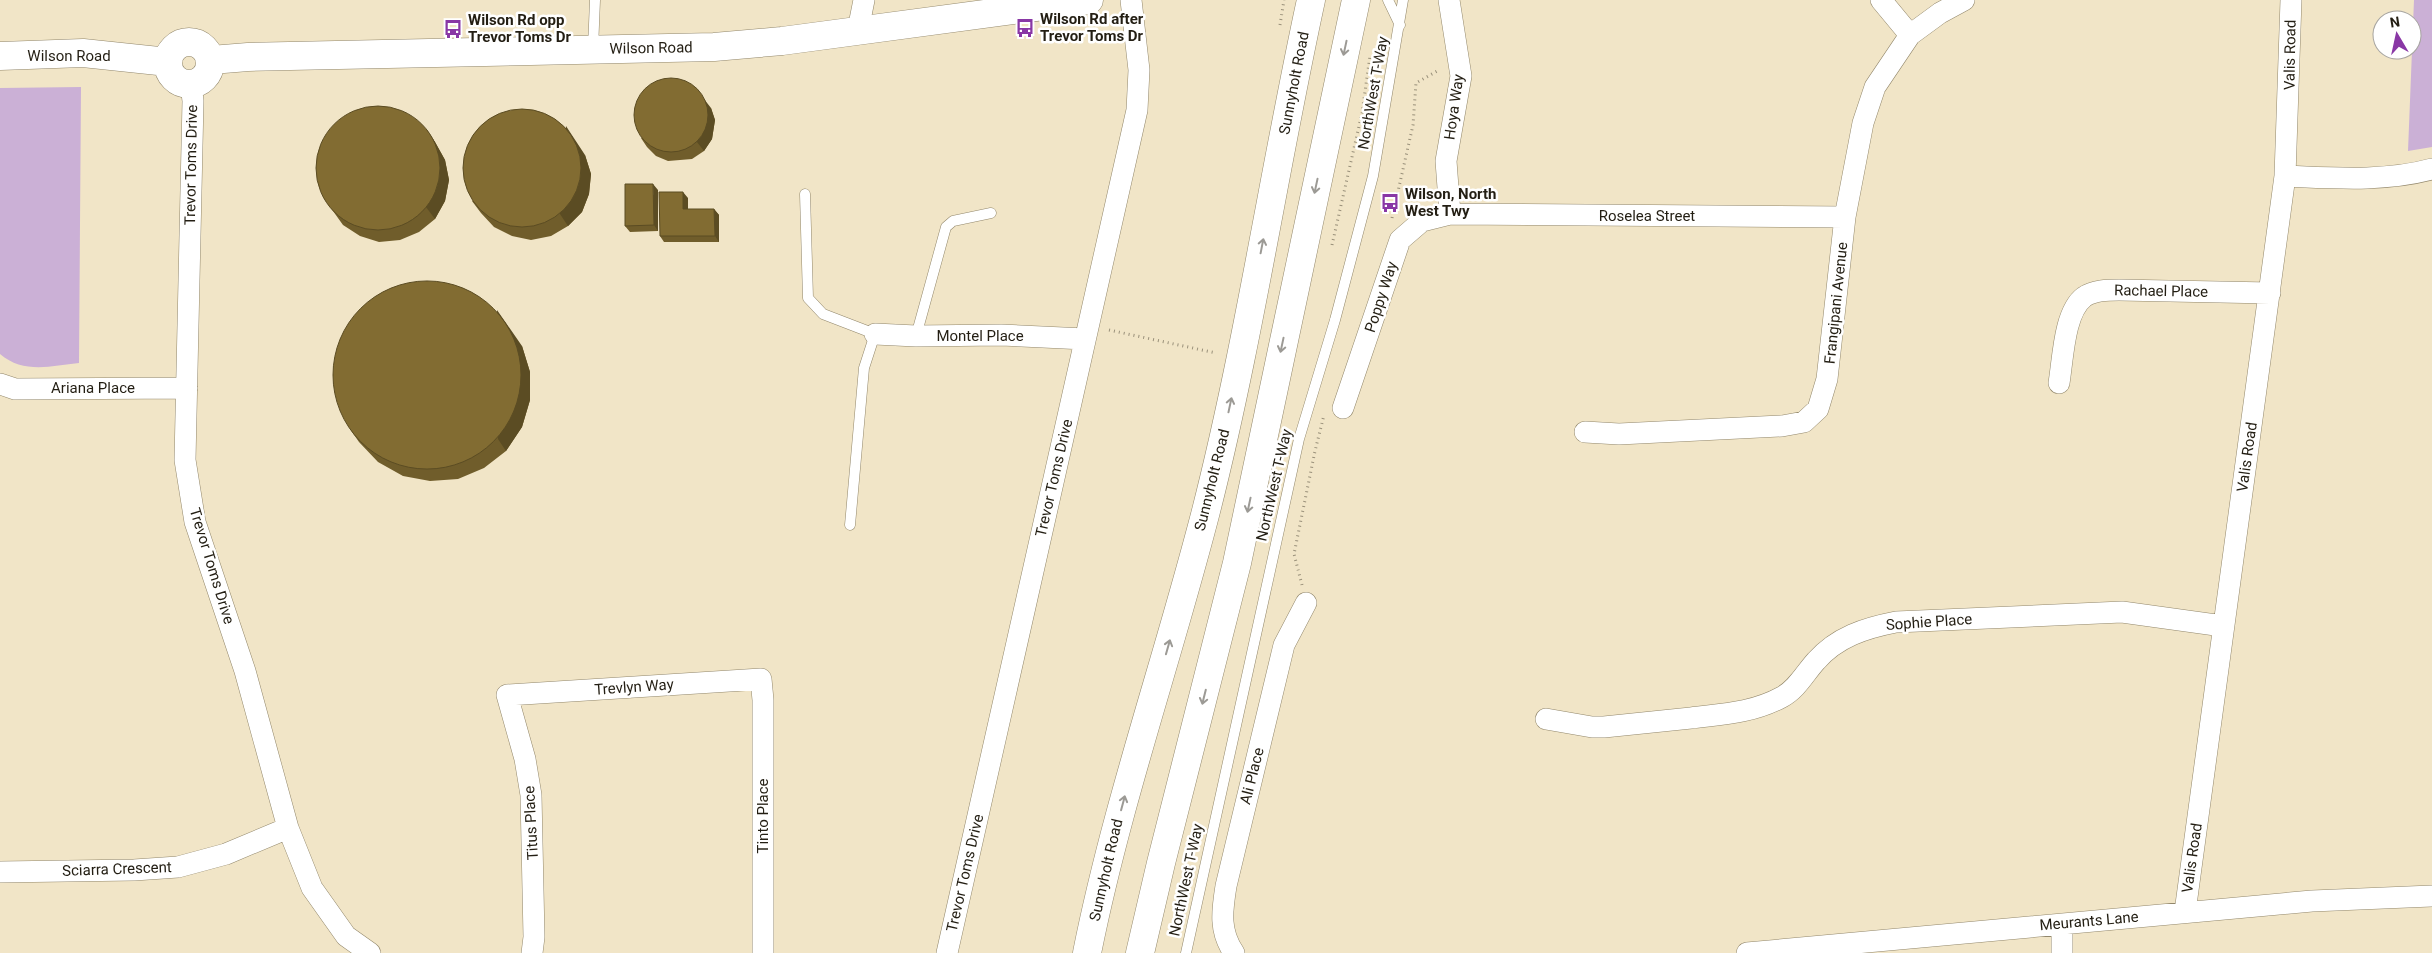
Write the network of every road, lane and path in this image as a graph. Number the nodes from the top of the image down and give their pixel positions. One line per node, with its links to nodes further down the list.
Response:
1 (595, 0): 18 (lane)
2 (864, 0): 15 (street)
3 (1089, 0): 15 (main road, Wilson Road)
4 (1131, 0): 32 (street, Trevor Toms Drive)
5 (1284, 0): 16 (path)
6 (1311, 0): 58 (main road, Sunnyholt Road, one-way to 6)
7 (1356, 0): 59 (main road, one-way to 59)
8 (1388, 0): 14 (lane, NorthWest T-Way)
9 (1403, 0): 14 (lane, NorthWest T-Way)
10 (1449, 0): 28 (street, Hoya Way)
11 (1881, 0): 17 (street)
12 (1964, 0): 17 (street, Frangipani Avenue)
13 (2291, 0): 25 (street, Valis Road)
14 (1400, 26): 60 (lane, NorthWest T-Way)
15 (858, 30): 18 (main road, Wilson Road)
16 (1279, 33)
17 (1910, 35): 29 (street, Frangipani Avenue)
18 (593, 49): 21 (main road, Wilson Road)
19 (1368, 51): 30 (path)
20 (0, 56): 22 (main road, Wilson Road)
21 (211, 60): 22 (main road); 23 (main road)
22 (168, 62): 23 (main road)
23 (191, 84): 40 (street, Trevor Toms Drive)
24 (2432, 168): 25 (street)
25 (2285, 176): 31 (street, Valis Road)
26 (805, 194): 33 (lane)
27 (990, 213): 34 (lane)
28 (1450, 214): 29 (street, Roselea Street); 41 (street, Poppy Way)
29 (1845, 217): 42 (street, Frangipani Avenue)
30 (1332, 245)
31 (2270, 293): 38 (street, Rachael Place); 45 (street, Valis Road)
32 (1086, 332): 34 (street, Montel Place); 36 (path); 57 (street, Trevor Toms Drive)
33 (875, 334): 34 (street, Montel Place); 43 (lane)
34 (916, 336)
35 (1218, 344): 36 (path)
36 (1216, 353): 37 (path)
37 (1214, 362)
38 (2059, 383)
39 (0, 384): 40 (street, Ariana Place)
40 (187, 388): 49 (street, Trevor Toms Drive)
41 (1343, 408)
42 (1584, 432)
43 (850, 525)
44 (1306, 603): 61 (street, Ali Place)
45 (2223, 626): 48 (street, Sophie Place); 52 (street, Valis Road)
46 (761, 679): 47 (street, Trevlyn Way); 56 (street, Tinto Place)
47 (507, 695): 55 (street, Titus Place)
48 (1546, 718)
49 (288, 828): 50 (street, Sciarra Crescent); 54 (street, Trevor Toms Drive)
50 (0, 872)
51 (2432, 896): 52 (street, Meurants Lane)
52 (2185, 912): 53 (street, Meurants Lane)
53 (2062, 924): 62 (street, Meurants Lane); 63 (street)
54 (370, 953)
55 (532, 953)
56 (762, 953)
57 (947, 953)
58 (1087, 953)
59 (1140, 953)
60 (1186, 953)
61 (1234, 953)
62 (1747, 953)
63 (2062, 953)

